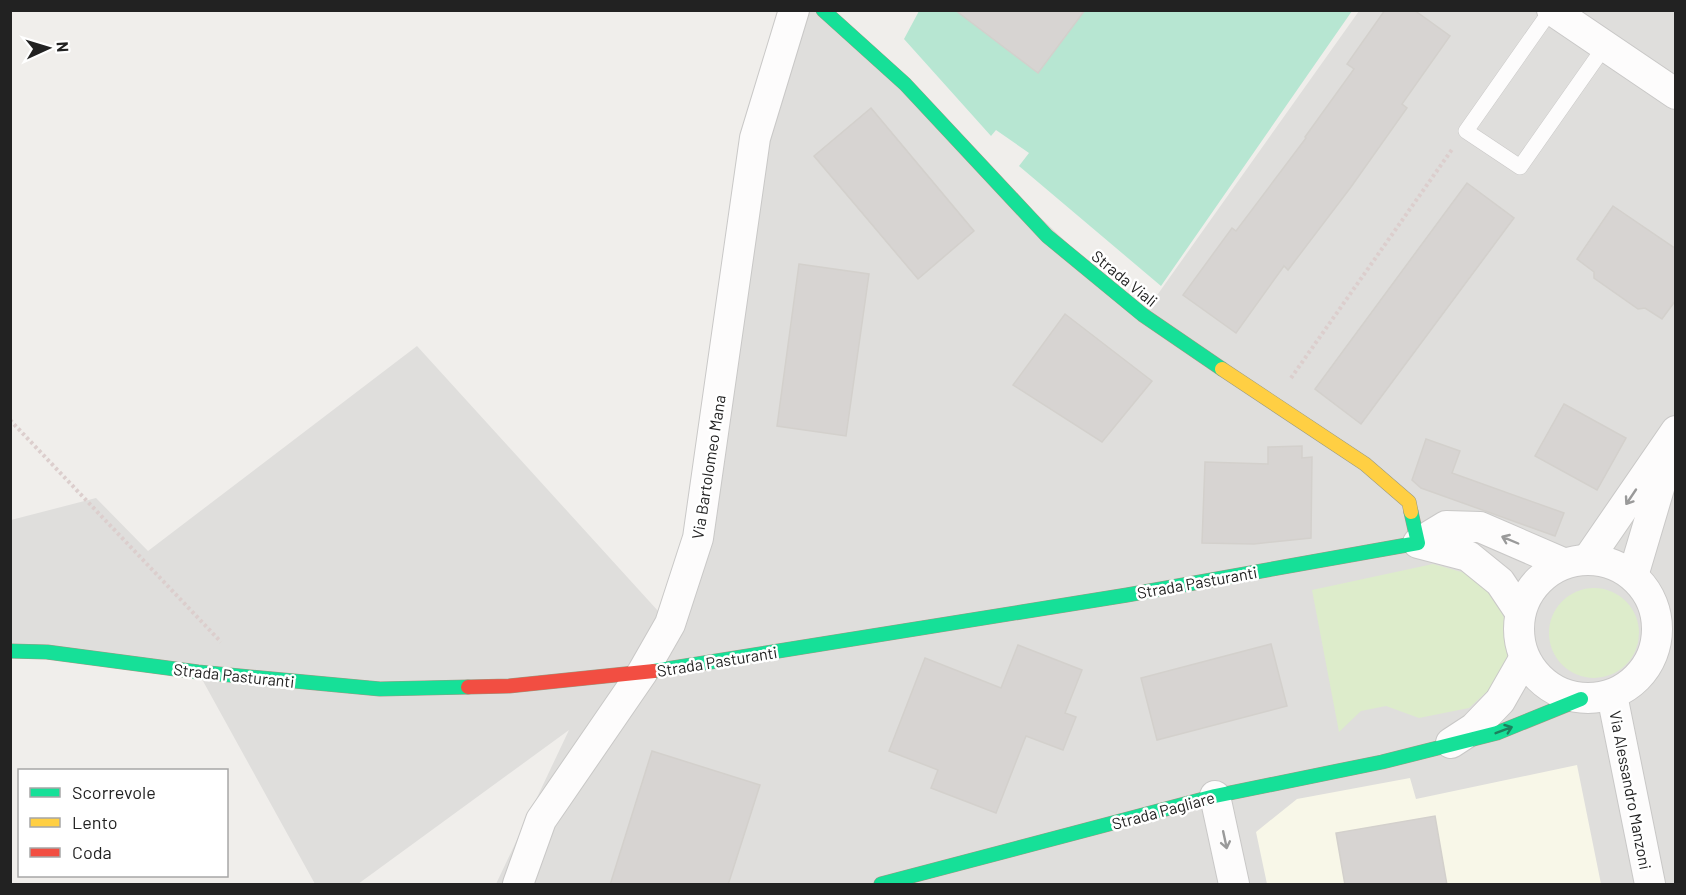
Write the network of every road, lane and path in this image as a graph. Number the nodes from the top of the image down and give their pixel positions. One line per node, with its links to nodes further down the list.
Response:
1 (794, 10): 18 (street, Via Bartolomeo Mana)
2 (823, 10): 7 (street, Strada Viali)
3 (1551, 10): 4 (street); 6 (lane)
4 (1605, 46): 5 (street); 6 (lane)
5 (1676, 94)
6 (1466, 131): 7 (path)
7 (1273, 404): 10 (street, Strada Viali)
8 (10, 420): 14 (path)
9 (1675, 431): 11 (street, one-way to 11); 12 (street)
10 (1418, 543): 11 (street, Strada Pasturanti, one-way to 10); 13 (street, Strada Pasturanti); 18 (street, Strada Pasturanti)
11 (1576, 561): 12 (street); 13 (street)
12 (1652, 591): 17 (street, Via Alessandro Manzoni)
13 (1520, 612): 16 (street)
14 (222, 643)
15 (10, 651): 18 (street, Strada Pasturanti)
16 (1524, 659): 20 (street, Via Alessandro Manzoni); 21 (street, Strada Pagliare)
17 (1662, 659): 19 (street, Via Alessandro Manzoni)
18 (642, 673): 23 (street, Via Bartolomeo Mana)
19 (1612, 695): 20 (street, Via Alessandro Manzoni); 26 (street, Via Alessandro Manzoni)
20 (1581, 699): 21 (street, Strada Pagliare, one-way to 20)
21 (1448, 745): 22 (street, Strada Pagliare)
22 (1215, 796): 24 (street, Strada Pagliare); 25 (street, one-way to 25)
23 (518, 885)
24 (881, 885)
25 (1234, 885)
26 (1650, 885)

